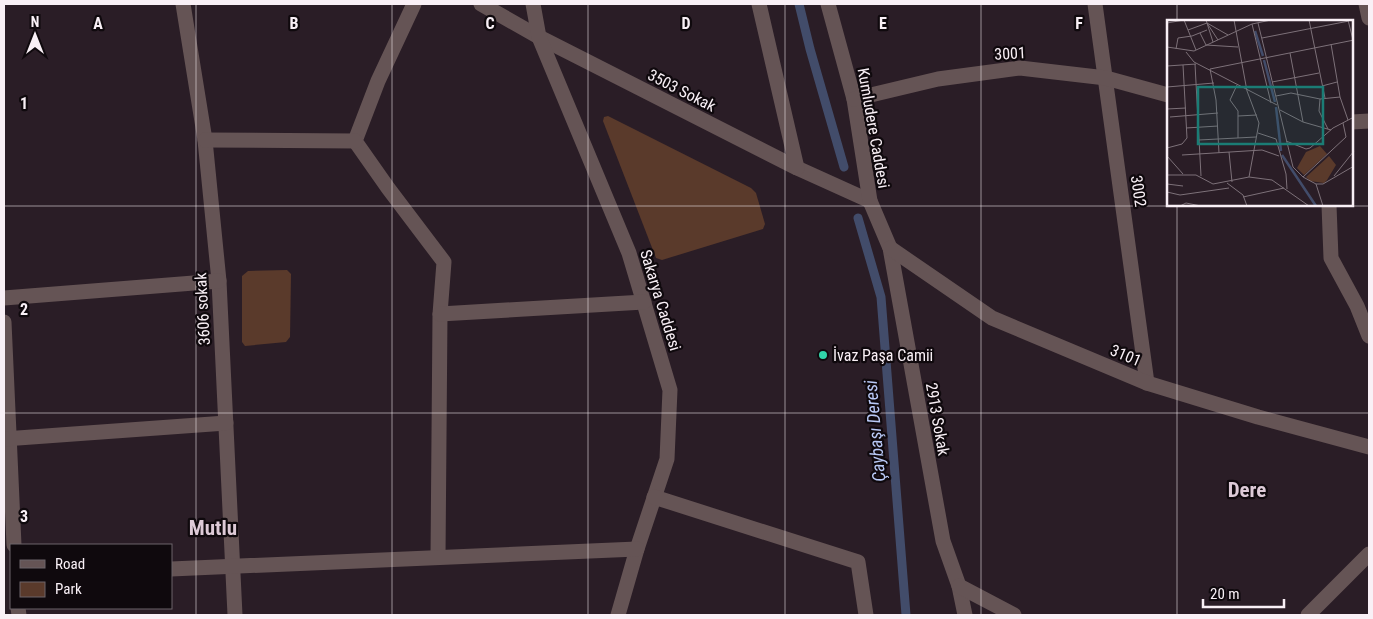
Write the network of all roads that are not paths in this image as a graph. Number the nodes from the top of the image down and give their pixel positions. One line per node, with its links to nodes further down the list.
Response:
1 (183, 4): 16 (street, 3606 sokak)
2 (414, 4): 17 (street)
3 (481, 4): 10 (street, 3503 Sokak)
4 (533, 4): 10 (street, Sakarya Caddesi)
5 (759, 4): 18 (street)
6 (828, 4): 13 (street, Kumludere Caddesi)
7 (1095, 4): 11 (street, 3002)
8 (1366, 4): 9 (street)
9 (1369, 18)
10 (539, 37): 18 (street, 3503 Sokak); 24 (street, Sakarya Caddesi)
11 (1106, 78): 12 (street, 3001); 13 (street, 3001); 28 (street, 3002)
12 (1167, 95)
13 (854, 99): 19 (street, Kumludere Caddesi)
14 (1353, 122): 15 (street)
15 (1369, 122)
16 (205, 140): 17 (street); 22 (street, 3606 sokak)
17 (355, 141): 25 (street)
18 (797, 168): 19 (street, 3503 Sokak)
19 (870, 201): 21 (street, 2913 Sokak)
20 (1329, 206): 27 (street)
21 (890, 248): 28 (street, 3101); 39 (street, 2913 Sokak)
22 (219, 281): 23 (street); 29 (street, 3606 sokak)
23 (4, 298)
24 (644, 302): 25 (street); 32 (street, Sakarya Caddesi)
25 (440, 314): 36 (street)
26 (4, 322): 30 (street)
27 (1369, 336)
28 (1147, 383): 31 (street, 3101)
29 (226, 423): 30 (street); 37 (street, 3606 sokak)
30 (6, 439): 33 (street)
31 (1369, 447)
32 (654, 498): 34 (street, Sakarya Caddesi); 42 (street)
33 (14, 544)
34 (638, 548): 36 (street); 41 (street, Sakarya Caddesi)
35 (1369, 554): 45 (street)
36 (438, 557): 37 (street)
37 (233, 566): 38 (street); 40 (street, 3606 sokak)
38 (172, 569)
39 (959, 586): 43 (street, 2913 Sokak); 44 (street)
40 (235, 615)
41 (618, 615)
42 (866, 615)
43 (965, 615)
44 (1014, 615)
45 (1308, 615)

